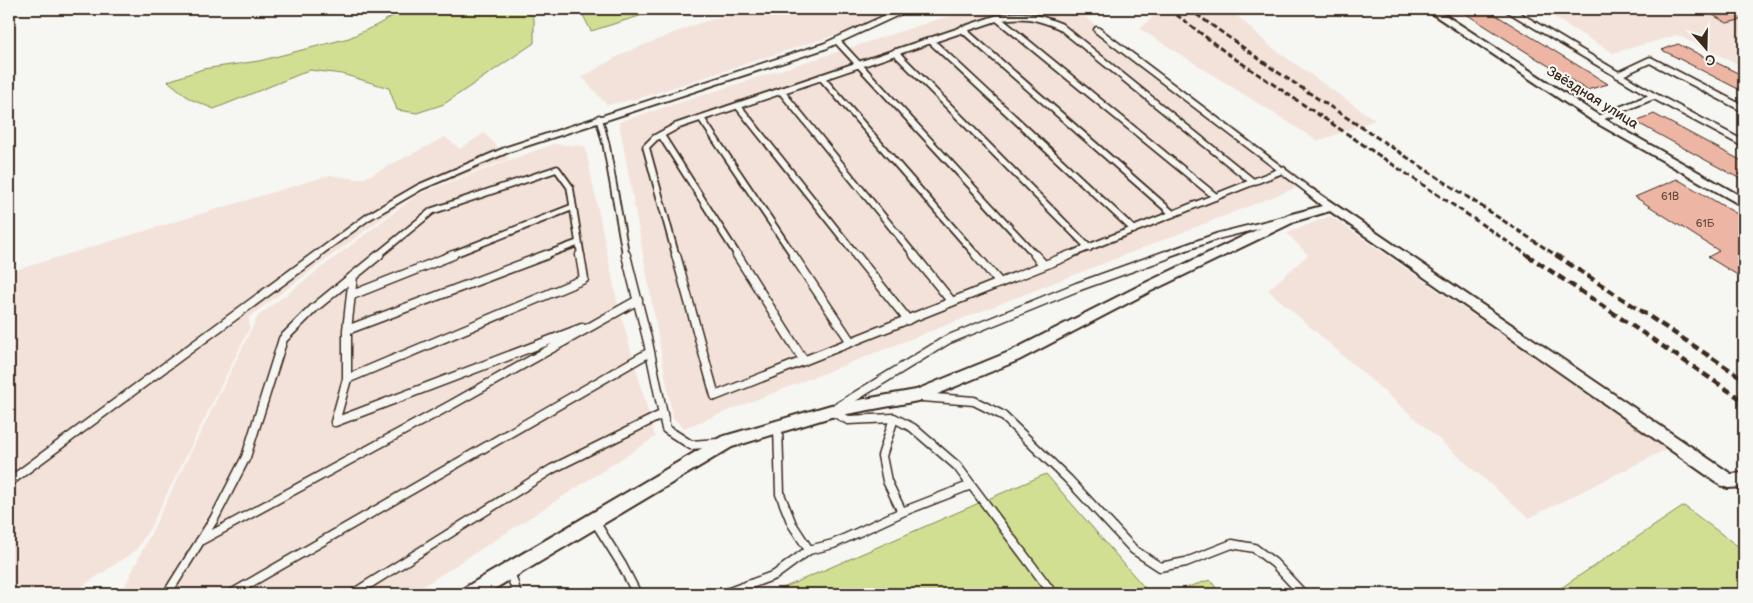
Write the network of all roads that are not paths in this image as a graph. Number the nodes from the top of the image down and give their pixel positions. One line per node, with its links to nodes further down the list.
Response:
1 (905, 9): 8 (lane)
2 (1430, 9): 19 (street, Звёздная улица)
3 (1508, 9): 11 (lane)
4 (996, 18): 5 (lane); 23 (lane); 25 (lane)
5 (962, 29): 7 (lane); 29 (lane)
6 (1097, 30): 22 (lane)
7 (930, 40): 9 (lane); 31 (lane)
8 (837, 41): 10 (lane); 17 (lane)
9 (894, 52): 10 (lane); 33 (lane)
10 (859, 64): 12 (lane); 34 (lane)
11 (1618, 75): 14 (lane); 16 (lane)
12 (821, 78): 13 (lane); 36 (lane)
13 (781, 91): 15 (lane); 39 (lane)
14 (1654, 96): 19 (lane); 21 (lane)
15 (738, 106): 18 (lane); 41 (lane)
16 (1744, 109)
17 (599, 118): 38 (lane); 54 (lane)
18 (701, 118): 20 (lane); 43 (lane)
19 (1597, 119): 26 (street, Звёздная улица)
20 (661, 135): 45 (lane); 45 (lane)
21 (1744, 144)
22 (1283, 170): 23 (lane); 24 (lane)
23 (1253, 182): 25 (lane)
24 (1312, 193): 28 (street)
25 (1216, 197): 29 (lane)
26 (1744, 203)
27 (573, 207): 32 (lane); 35 (lane); 37 (lane)
28 (1331, 207): 30 (street); 53 (street)
29 (1174, 214): 31 (lane)
30 (1292, 218): 47 (street); 48 (lane)
31 (1134, 230): 33 (lane)
32 (578, 243): 42 (lane); 46 (lane)
33 (1089, 248): 34 (lane)
34 (1044, 265): 36 (lane)
35 (353, 276): 37 (lane); 58 (lane)
36 (1000, 283): 39 (lane)
37 (352, 294): 42 (lane)
38 (638, 300): 40 (lane); 44 (lane)
39 (952, 302): 41 (lane)
40 (603, 320): 46 (lane); 58 (lane)
41 (908, 320): 43 (lane)
42 (347, 330): 46 (lane)
43 (851, 342): 45 (lane)
44 (650, 352): 49 (lane); 62 (lane)
45 (804, 361)
46 (347, 379)
47 (918, 396): 48 (street); 69 (lane)
48 (831, 411): 50 (lane); 51 (street)
49 (663, 414): 52 (lane); 63 (lane)
50 (894, 418): 55 (lane); 56 (lane)
51 (778, 427): 52 (street); 59 (lane)
52 (727, 442): 57 (street)
53 (1744, 480)
54 (9, 482)
55 (971, 485): 56 (lane); 68 (lane)
56 (902, 512): 59 (lane)
57 (594, 520): 60 (street); 66 (lane)
58 (200, 542): 61 (lane)
59 (809, 550): 67 (lane)
60 (510, 570): 64 (street); 65 (lane)
61 (167, 594)
62 (231, 594)
63 (353, 594)
64 (470, 594)
65 (517, 594)
66 (637, 594)
67 (724, 594)
68 (1053, 594)
69 (1303, 594)

